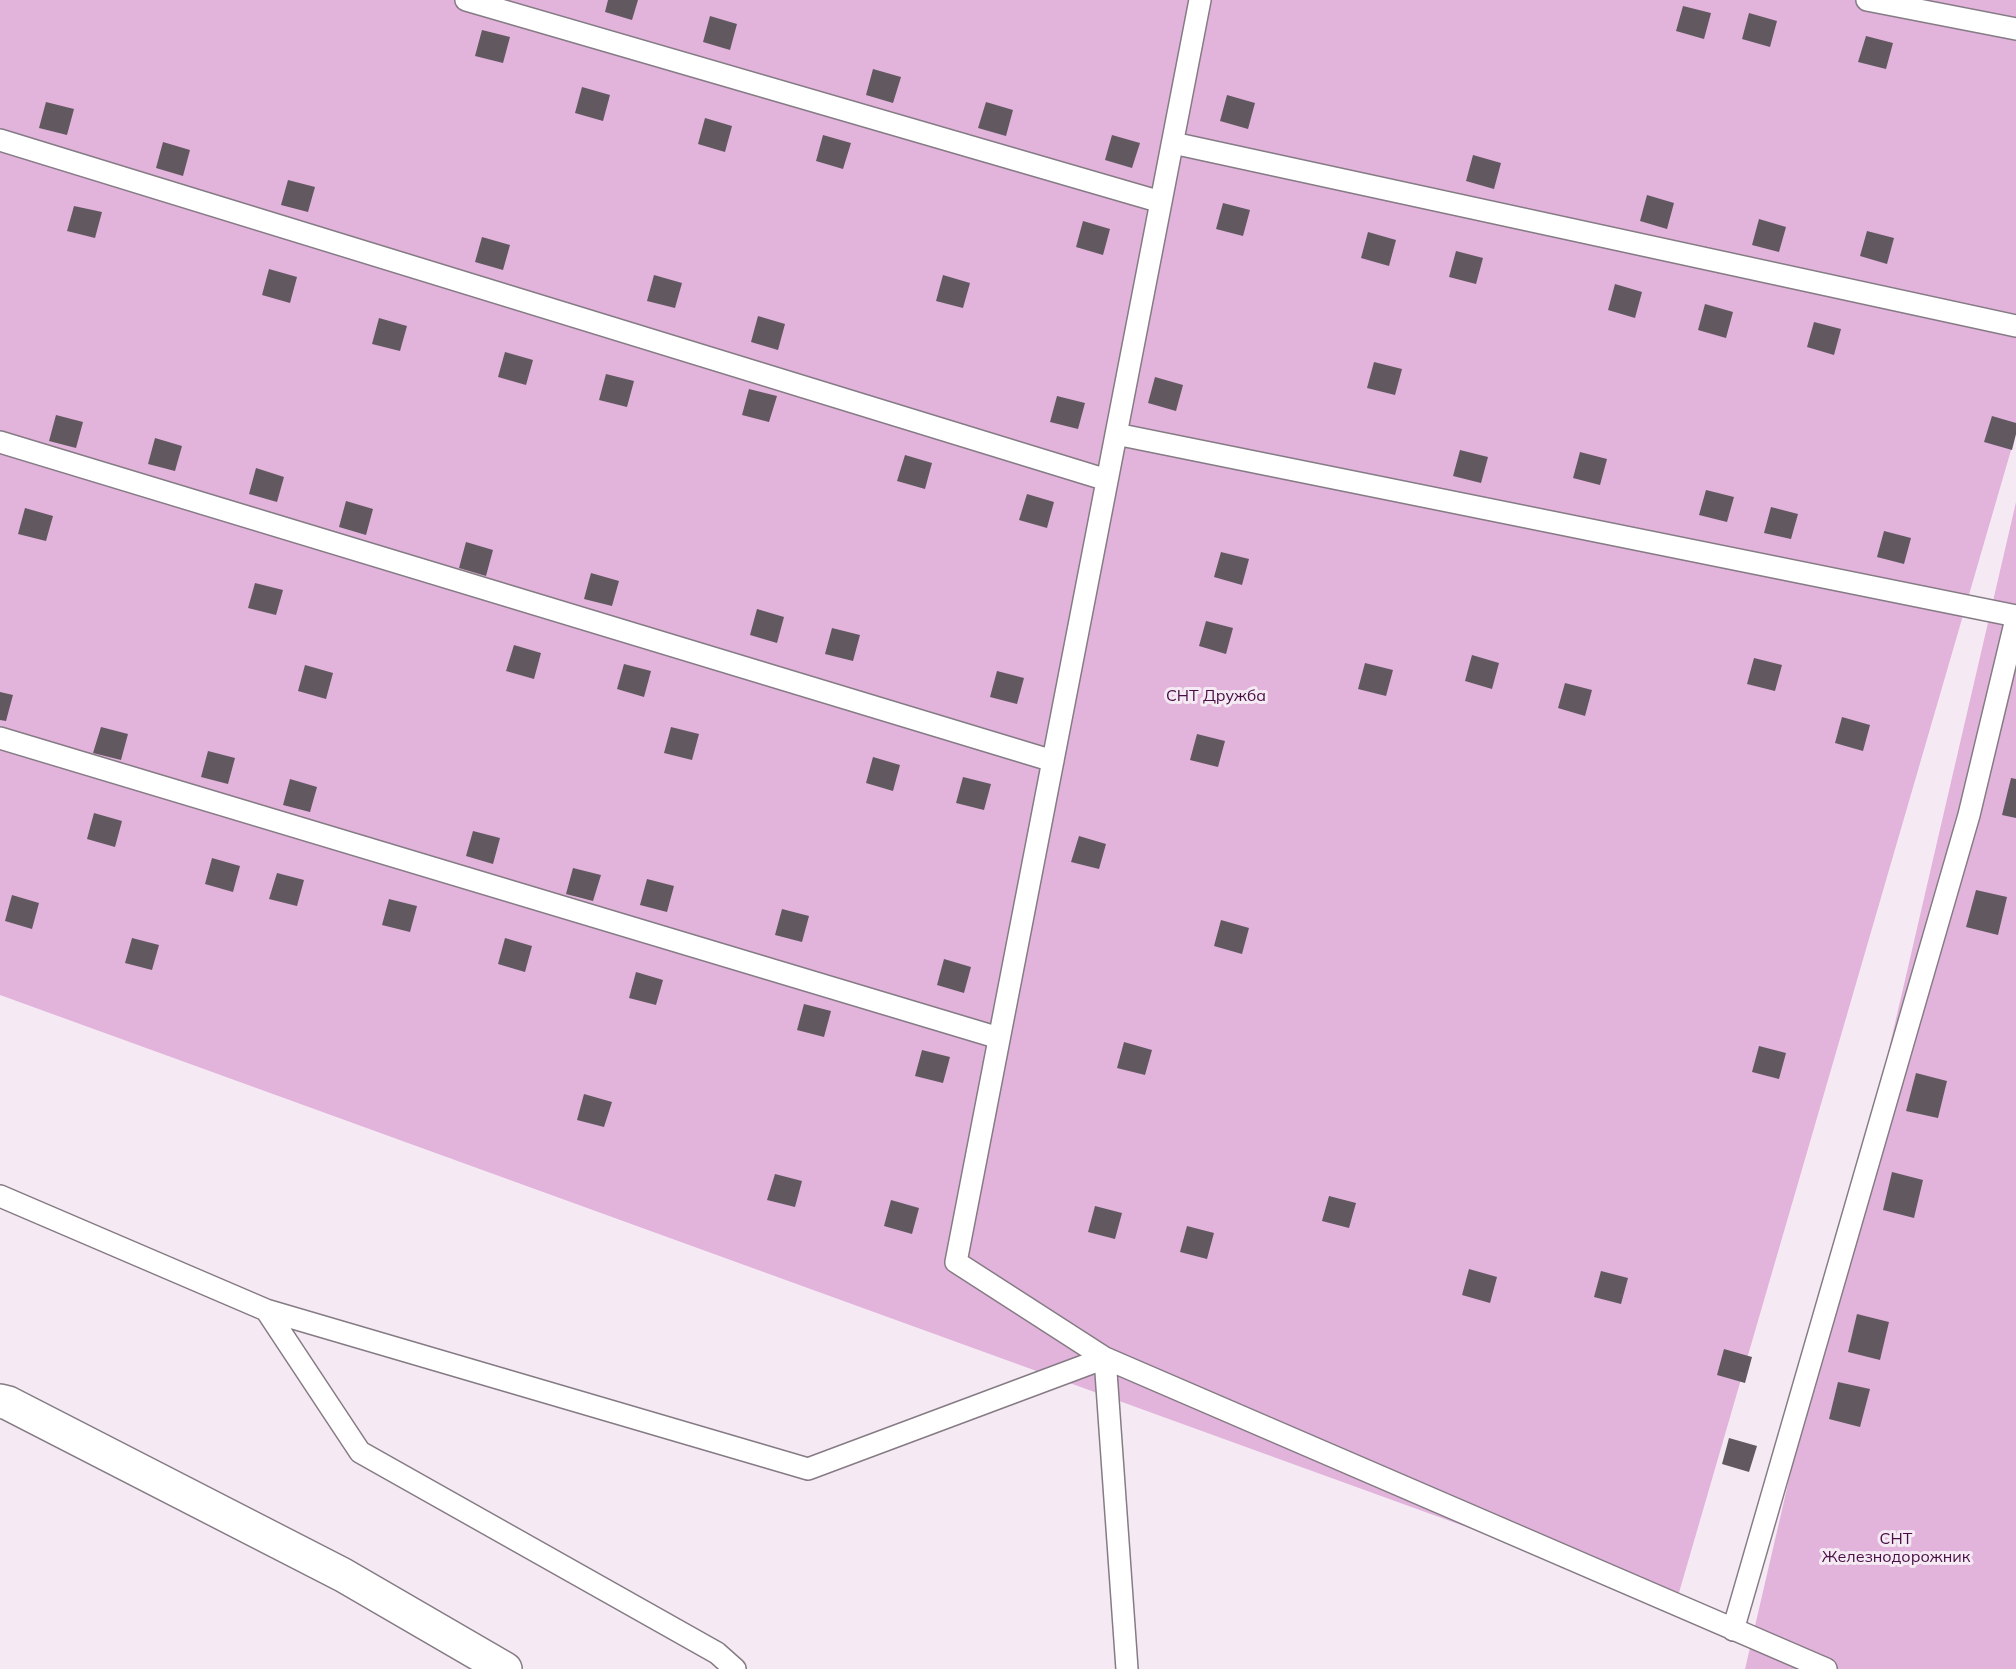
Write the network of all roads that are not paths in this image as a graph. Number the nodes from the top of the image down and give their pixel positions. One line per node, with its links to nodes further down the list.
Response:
1 (466, 0): 7 (lane)
2 (1200, 0): 6 (lane)
3 (1867, 0): 4 (lane)
4 (2016, 29)
5 (0, 140): 11 (lane)
6 (1173, 143): 7 (lane); 8 (lane)
7 (1161, 201): 9 (lane)
8 (2016, 326)
9 (1116, 434): 11 (lane); 12 (lane)
10 (0, 442): 14 (lane)
11 (1107, 480): 14 (lane)
12 (2016, 618): 20 (lane)
13 (0, 738): 15 (lane)
14 (1053, 761): 15 (lane)
15 (999, 1038): 18 (lane)
16 (0, 1196): 17 (lane)
17 (266, 1310): 18 (lane); 22 (lane)
18 (1105, 1358): 20 (lane); 23 (lane)
19 (0, 1401): 21 (street)
20 (1733, 1630): 24 (lane)
21 (505, 1669)
22 (735, 1669)
23 (1127, 1669)
24 (1826, 1669)

